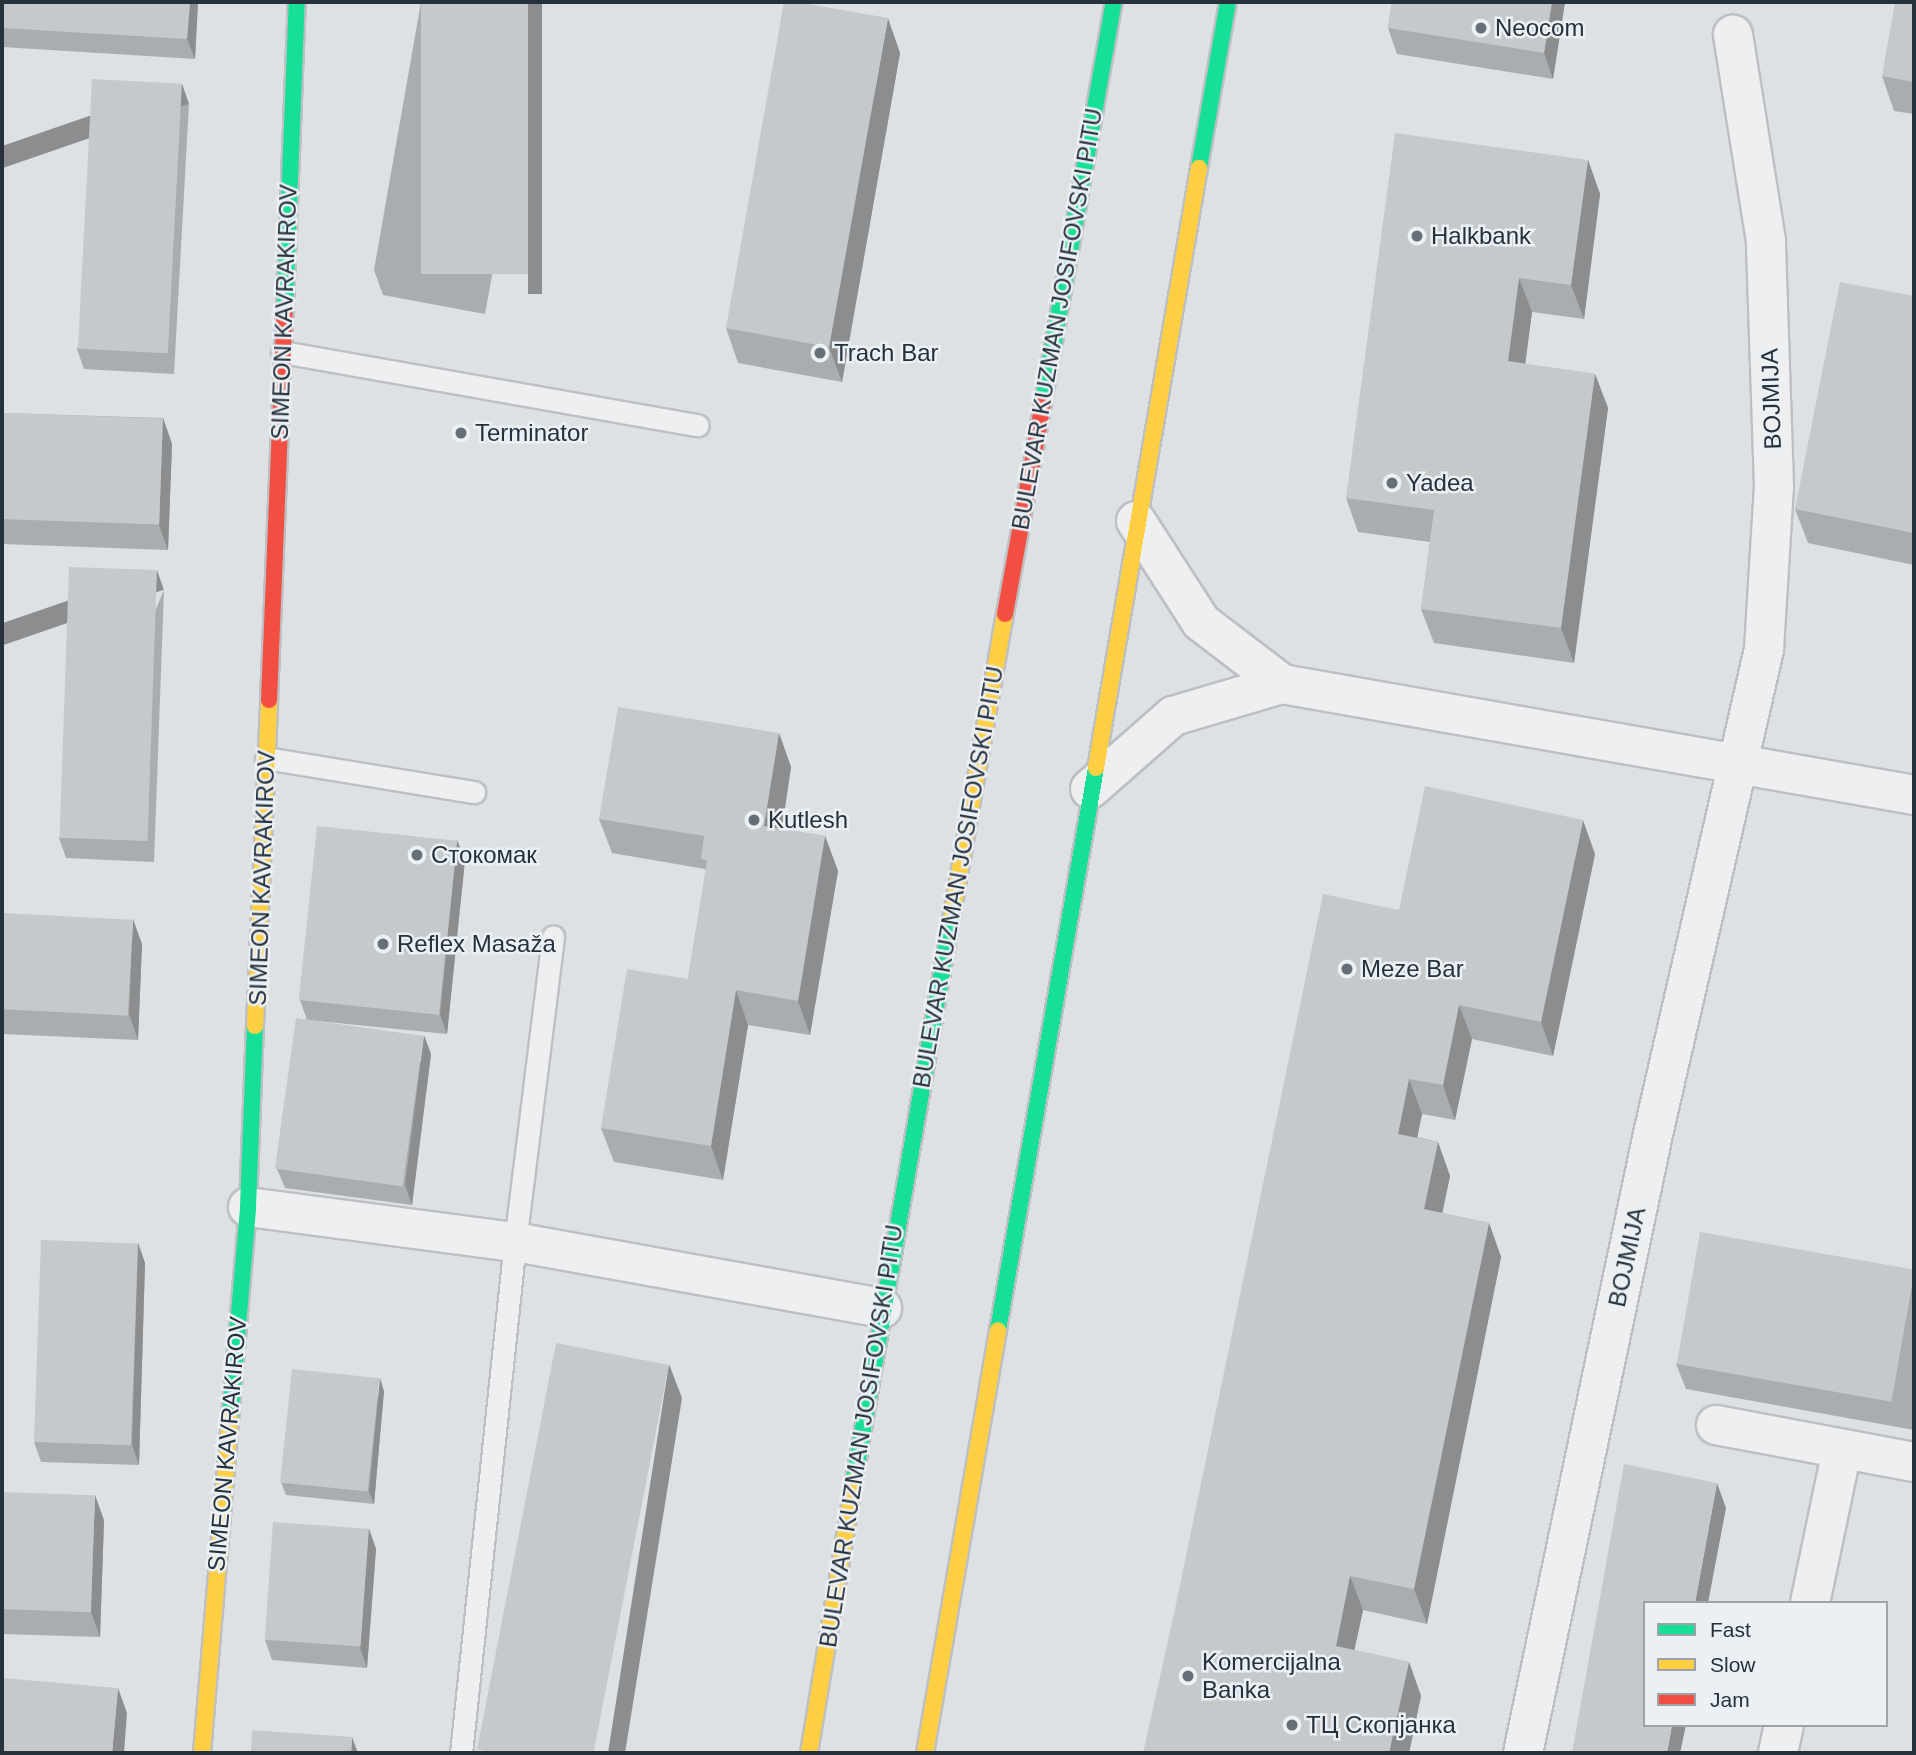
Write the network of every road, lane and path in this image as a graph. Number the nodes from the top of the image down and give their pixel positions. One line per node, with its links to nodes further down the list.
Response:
1 (297, 2): 5 (street, SIMEON KAVRAKIROV)
2 (1114, 2): 17 (street, BULEVAR KUZMAN JOSIFOVSKI PITU)
3 (1228, 2): 7 (street)
4 (1733, 35): 10 (street, BOJMIJA)
5 (282, 352): 6 (lane); 9 (street, SIMEON KAVRAKIROV)
6 (698, 425)
7 (1136, 520): 8 (street); 11 (street)
8 (1282, 684): 10 (street); 11 (street)
9 (267, 758): 12 (lane); 15 (street, SIMEON KAVRAKIROV)
10 (1738, 762): 13 (street); 27 (street, BOJMIJA)
11 (1090, 789): 26 (street)
12 (474, 792)
13 (1914, 796)
14 (553, 936): 16 (lane)
15 (248, 1207): 16 (street); 23 (street, SIMEON KAVRAKIROV)
16 (515, 1242): 17 (street); 24 (lane)
17 (882, 1308): 25 (street, BULEVAR KUZMAN JOSIFOVSKI PITU)
18 (1716, 1425): 19 (street)
19 (1842, 1450): 20 (street); 21 (street)
20 (1914, 1462)
21 (1810, 1601)
22 (1784, 1727): 28 (street)
23 (202, 1753)
24 (461, 1753)
25 (809, 1753)
26 (925, 1753)
27 (1523, 1753)
28 (1778, 1753)

